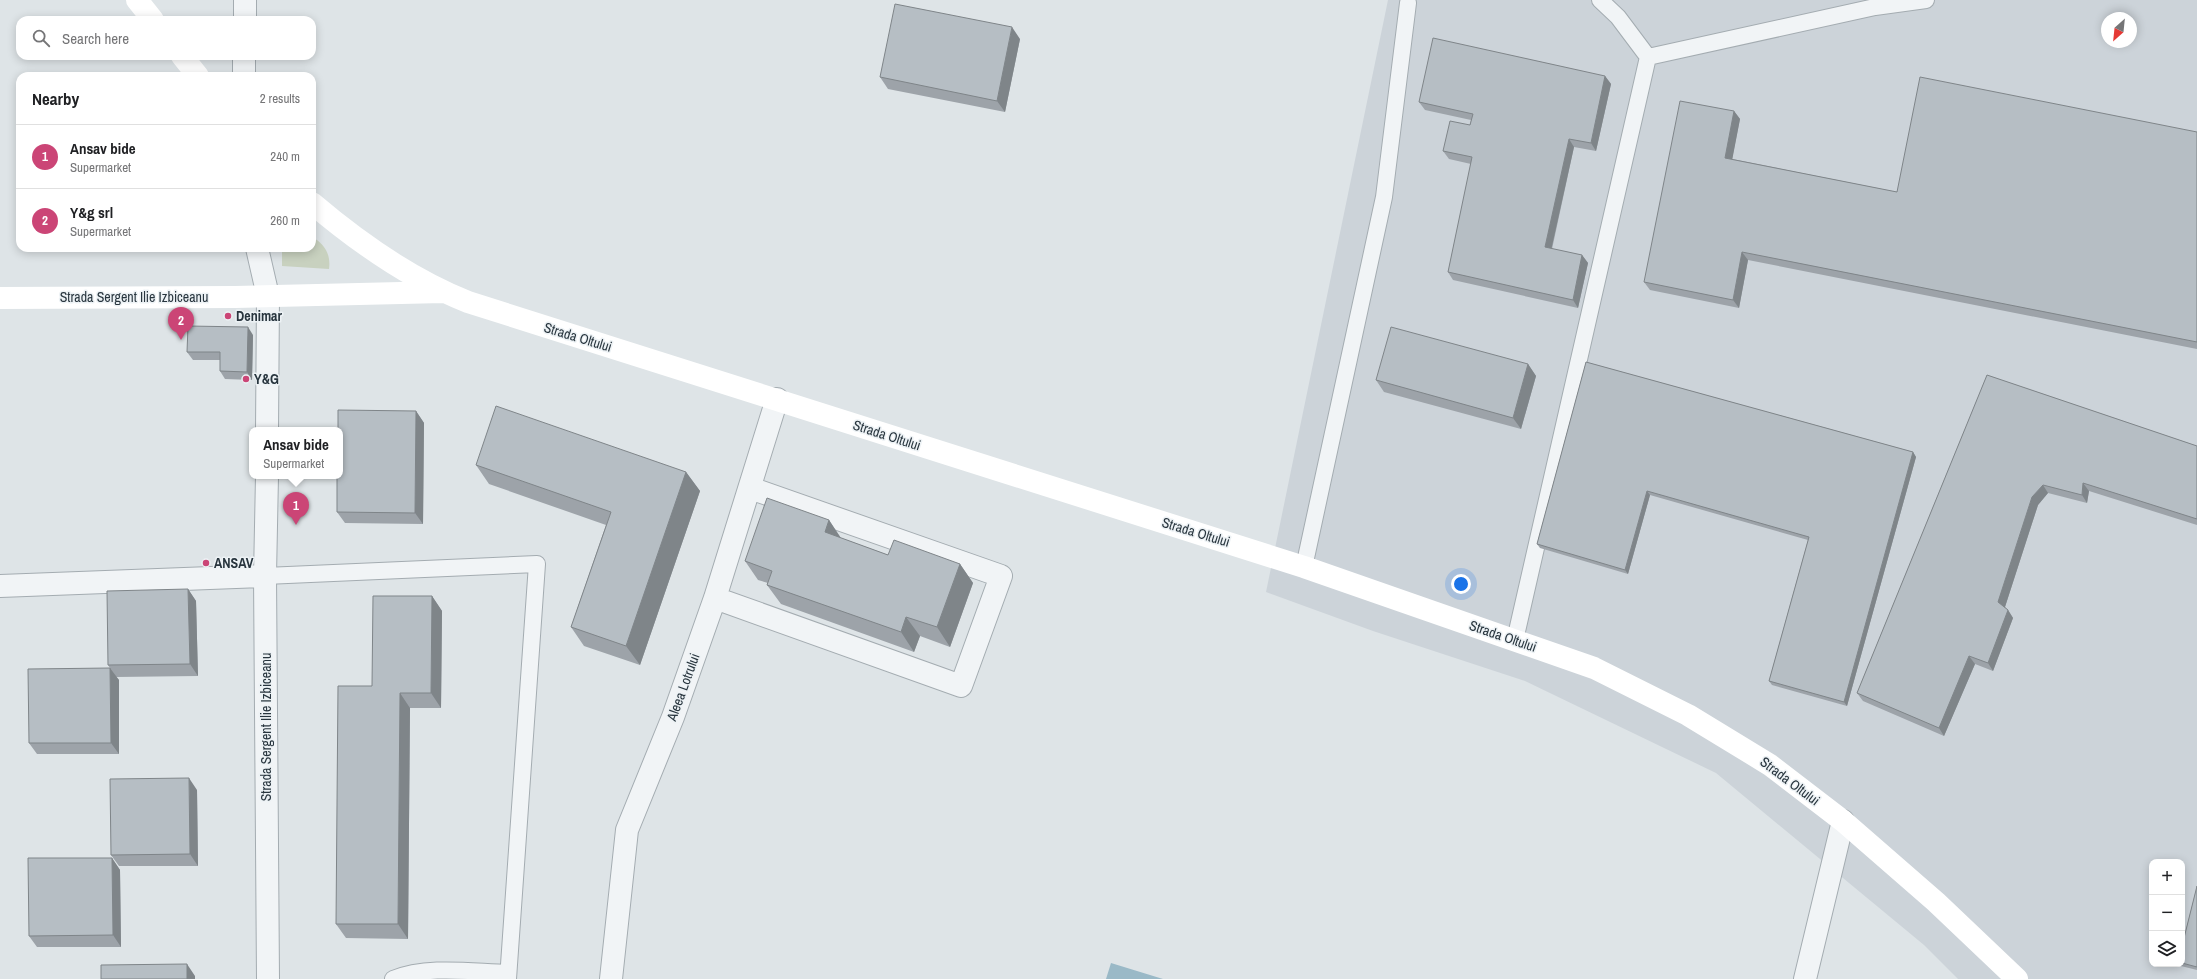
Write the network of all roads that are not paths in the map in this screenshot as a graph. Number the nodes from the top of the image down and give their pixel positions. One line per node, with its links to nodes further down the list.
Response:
1 (137, 0): 6 (main road)
2 (245, 0): 7 (street)
3 (1600, 0): 8 (lane)
4 (1926, 0): 8 (lane)
5 (1408, 3): 22 (lane)
6 (150, 16)
7 (245, 16)
8 (1648, 57): 26 (lane)
9 (185, 60): 11 (main road)
10 (244, 60): 12 (street)
11 (195, 72)
12 (244, 72)
13 (316, 206): 15 (main road, Strada Oltului)
14 (258, 252): 16 (street)
15 (444, 292): 16 (main road, Strada Sergent Ilie Izbiceanu); 18 (main road, Strada Oltului)
16 (268, 296): 17 (main road, Strada Sergent Ilie Izbiceanu); 19 (street)
17 (0, 298)
18 (777, 399): 21 (street, Aleea Lotrului); 22 (main road, Strada Oltului)
19 (268, 427)
20 (267, 479): 23 (street, Strada Sergent Ilie Izbiceanu)
21 (750, 488): 25 (street, Aleea Lotrului); 25 (street)
22 (1304, 567): 26 (main road, Strada Oltului)
23 (265, 576): 24 (street); 28 (lane); 29 (street, Strada Sergent Ilie Izbiceanu)
24 (0, 586)
25 (714, 598): 31 (street, Aleea Lotrului)
26 (1515, 640): 27 (main road, Strada Oltului)
27 (1843, 822): 32 (street); 33 (main road, Strada Oltului)
28 (508, 976): 30 (lane)
29 (268, 979)
30 (393, 979)
31 (611, 979)
32 (1805, 979)
33 (2017, 979)

